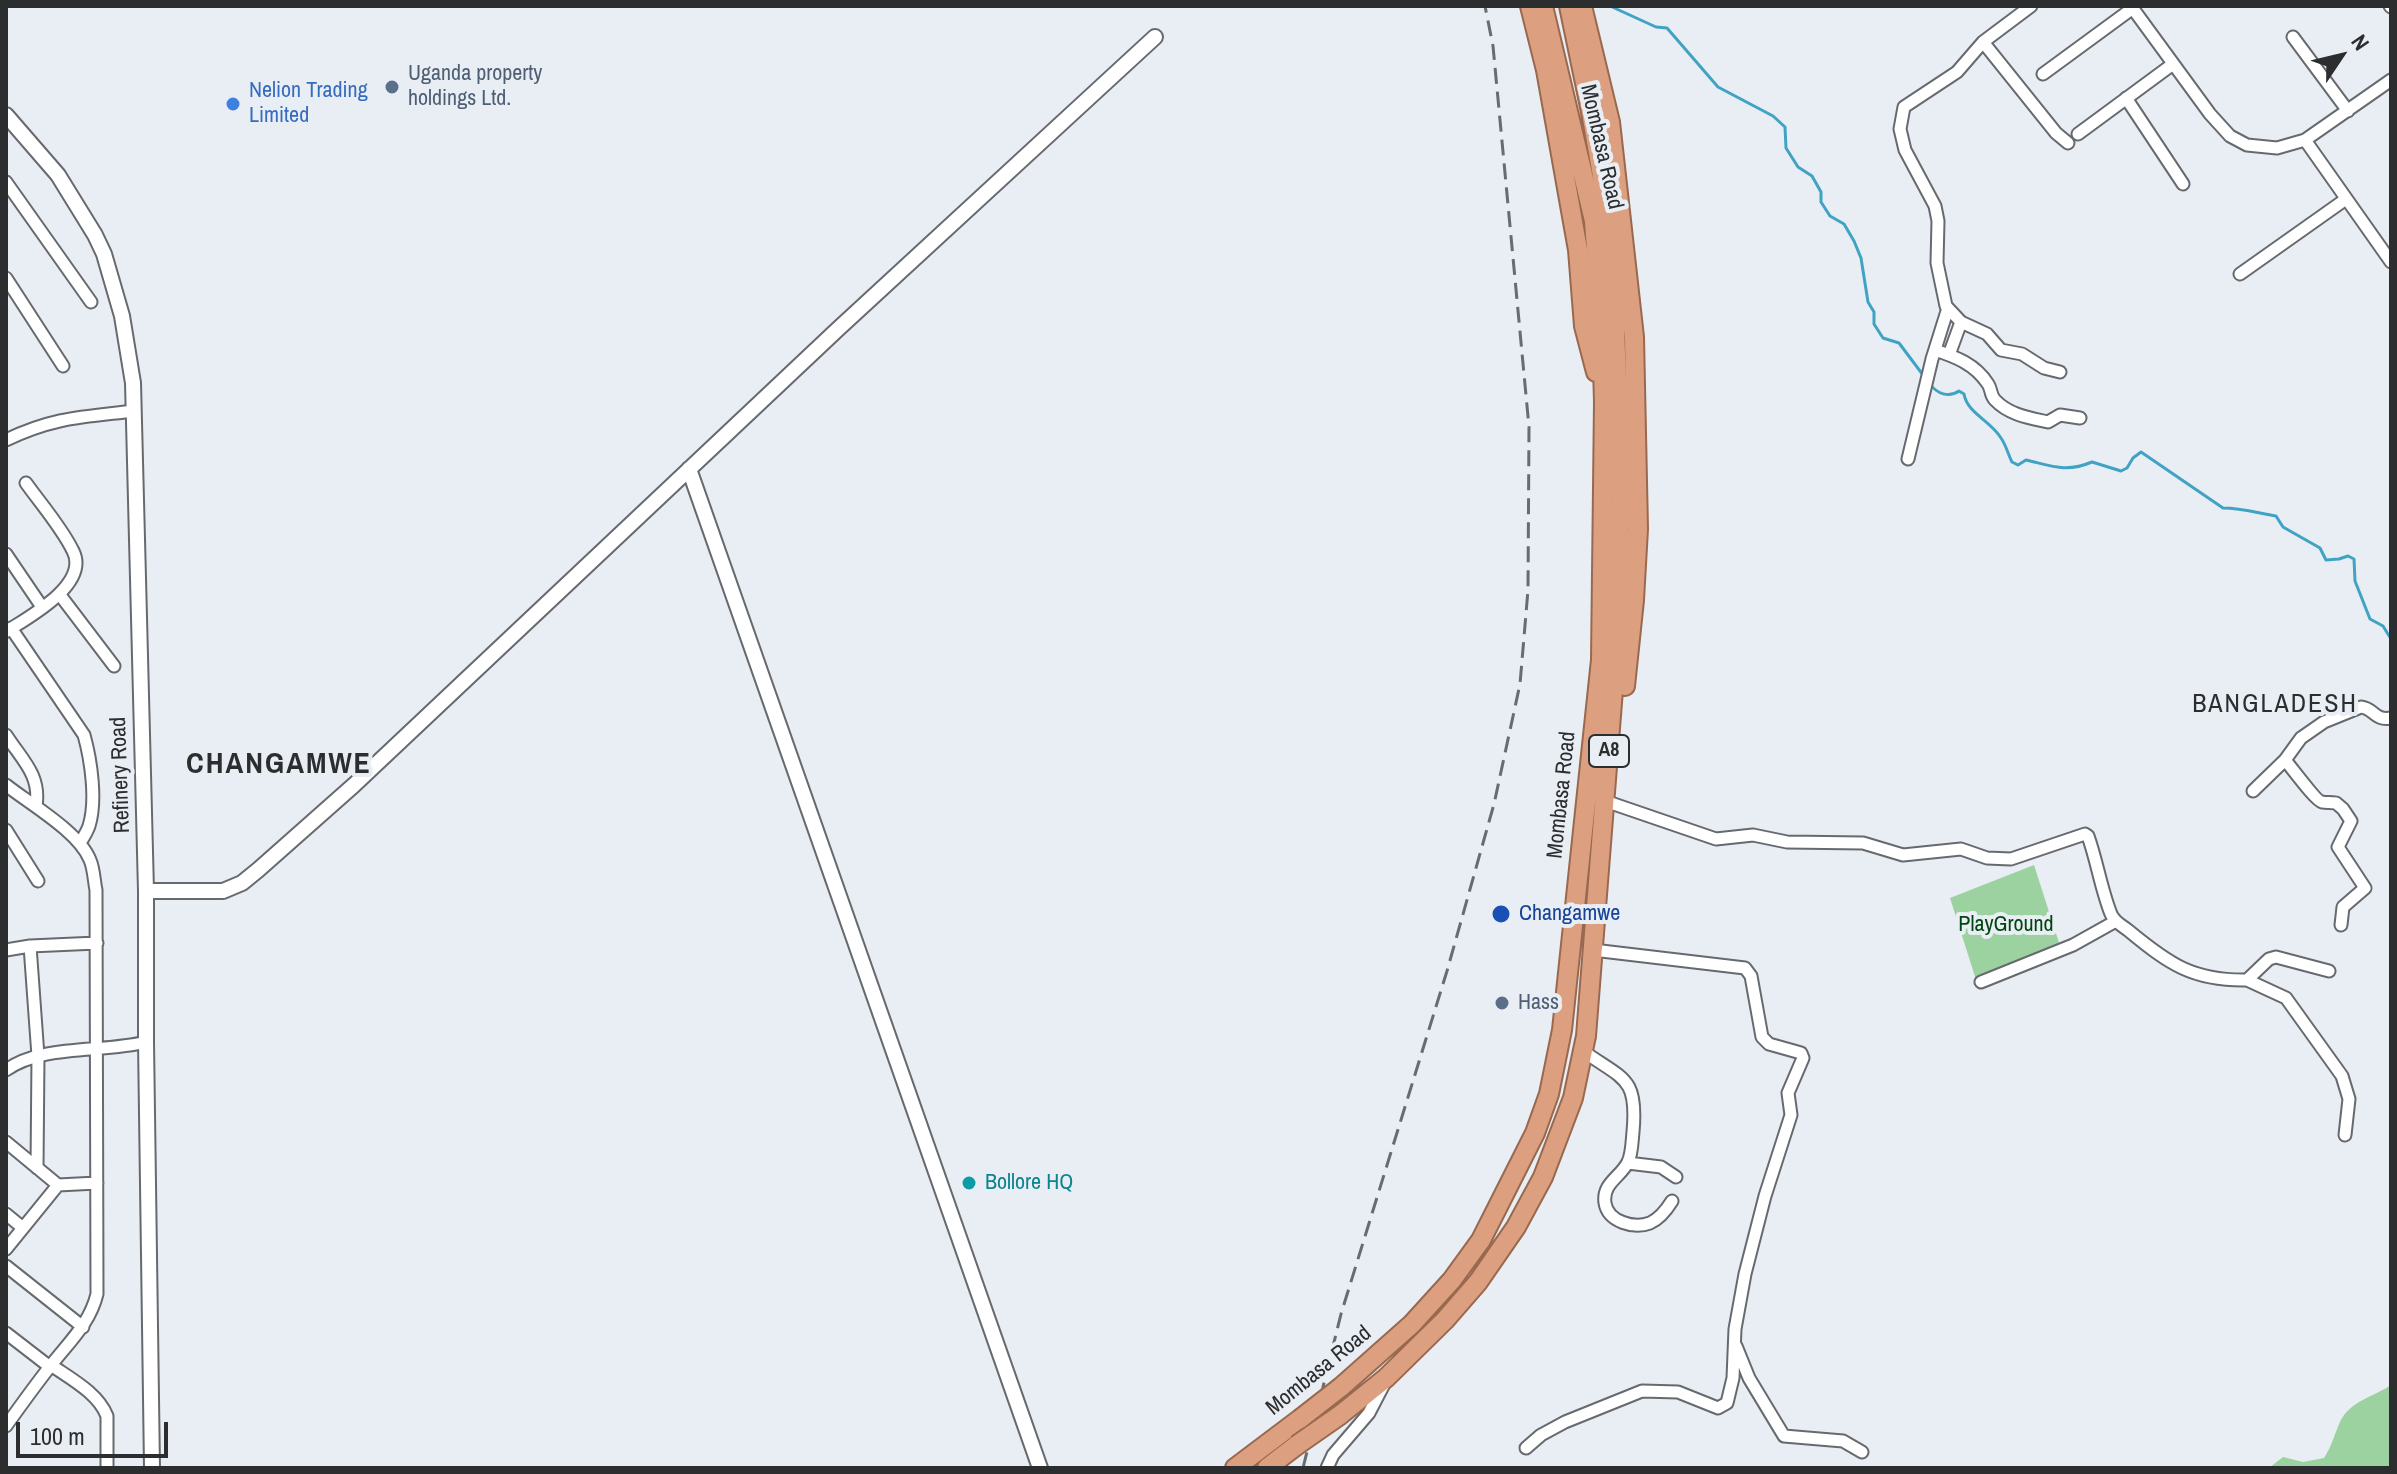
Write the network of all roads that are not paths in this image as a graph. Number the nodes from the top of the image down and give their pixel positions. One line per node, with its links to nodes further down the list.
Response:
1 (1530, 6): 32 (highway)
2 (1543, 6): 32 (highway, Mombasa Road / A8)
3 (1569, 6): 47 (highway, Mombasa Road / A8)
4 (1582, 6): 47 (highway)
5 (2031, 6): 9 (street)
6 (2132, 7): 10 (street); 11 (street)
7 (1155, 37): 37 (street)
8 (2293, 37): 14 (street)
9 (1983, 42): 18 (street); 26 (street)
10 (2173, 64): 13 (street); 17 (street)
11 (2043, 74)
12 (2390, 83): 14 (street)
13 (2126, 98): 16 (street); 19 (street)
14 (2348, 111): 17 (street)
15 (6, 115): 33 (street, Refinery Road)
16 (2078, 134)
17 (2305, 140): 21 (street)
18 (2068, 143)
19 (2183, 184)
20 (8, 190): 25 (street)
21 (2346, 199): 22 (street); 23 (street)
22 (2391, 262)
23 (2240, 274)
24 (6, 278): 30 (street)
25 (91, 302)
26 (1948, 308): 27 (street); 28 (street)
27 (1961, 322): 29 (street); 31 (street)
28 (1933, 354): 29 (street); 36 (street)
29 (1949, 355): 34 (street)
30 (63, 366)
31 (2060, 372)
32 (1604, 402): 93 (highway, Mombasa Road / A8, bridge)
33 (134, 411): 35 (street); 55 (street, Refinery Road)
34 (2080, 418)
35 (6, 440)
36 (1908, 459)
37 (689, 469): 55 (street); 92 (street)
38 (26, 483): 40 (street)
39 (6, 554): 41 (street)
40 (60, 595): 41 (street); 43 (street)
41 (42, 607): 42 (street)
42 (8, 629): 53 (street)
43 (114, 666)
44 (2391, 718): 46 (street)
45 (6, 735): 51 (street)
46 (2285, 760): 49 (street); 57 (street)
47 (1608, 765): 50 (highway, Mombasa Road / A8)
48 (8, 791): 51 (street)
49 (2253, 791)
50 (1605, 801): 56 (street); 61 (highway, Mombasa Road / A8)
51 (36, 806): 53 (street)
52 (6, 830): 54 (street)
53 (80, 843): 58 (street)
54 (38, 881)
55 (146, 891): 65 (street, Refinery Road)
56 (2116, 921): 63 (street); 64 (street)
57 (2341, 925)
58 (97, 943): 59 (street); 66 (street)
59 (30, 946): 60 (street); 68 (street)
60 (6, 950)
61 (1593, 950): 67 (highway, Mombasa Road / A8); 84 (street)
62 (2329, 971): 63 (street)
63 (2247, 980): 70 (street)
64 (1981, 982)
65 (146, 1042): 66 (street); 91 (street, Refinery Road)
66 (97, 1049): 68 (street); 75 (street)
67 (1583, 1051): 72 (street); 86 (highway, Mombasa Road / A8)
68 (38, 1056): 69 (street); 73 (street)
69 (6, 1070)
70 (2345, 1135)
71 (6, 1142): 73 (street)
72 (1628, 1163): 74 (street); 77 (street)
73 (37, 1168): 76 (street)
74 (1676, 1177)
75 (97, 1183): 76 (street); 82 (street)
76 (58, 1185): 79 (street)
77 (1672, 1201)
78 (6, 1214): 79 (street)
79 (23, 1228): 80 (street)
80 (6, 1249)
81 (6, 1266): 82 (street)
82 (83, 1327): 85 (street)
83 (6, 1333): 85 (street)
84 (1734, 1342): 88 (street); 89 (street)
85 (50, 1366): 87 (street); 90 (street)
86 (1386, 1378): 94 (highway, Mombasa Road / A8, bridge); 95 (street)
87 (6, 1426)
88 (1526, 1448)
89 (1862, 1452)
90 (107, 1468)
91 (152, 1468)
92 (1040, 1468)
93 (1235, 1468)
94 (1267, 1468)
95 (1327, 1468)

